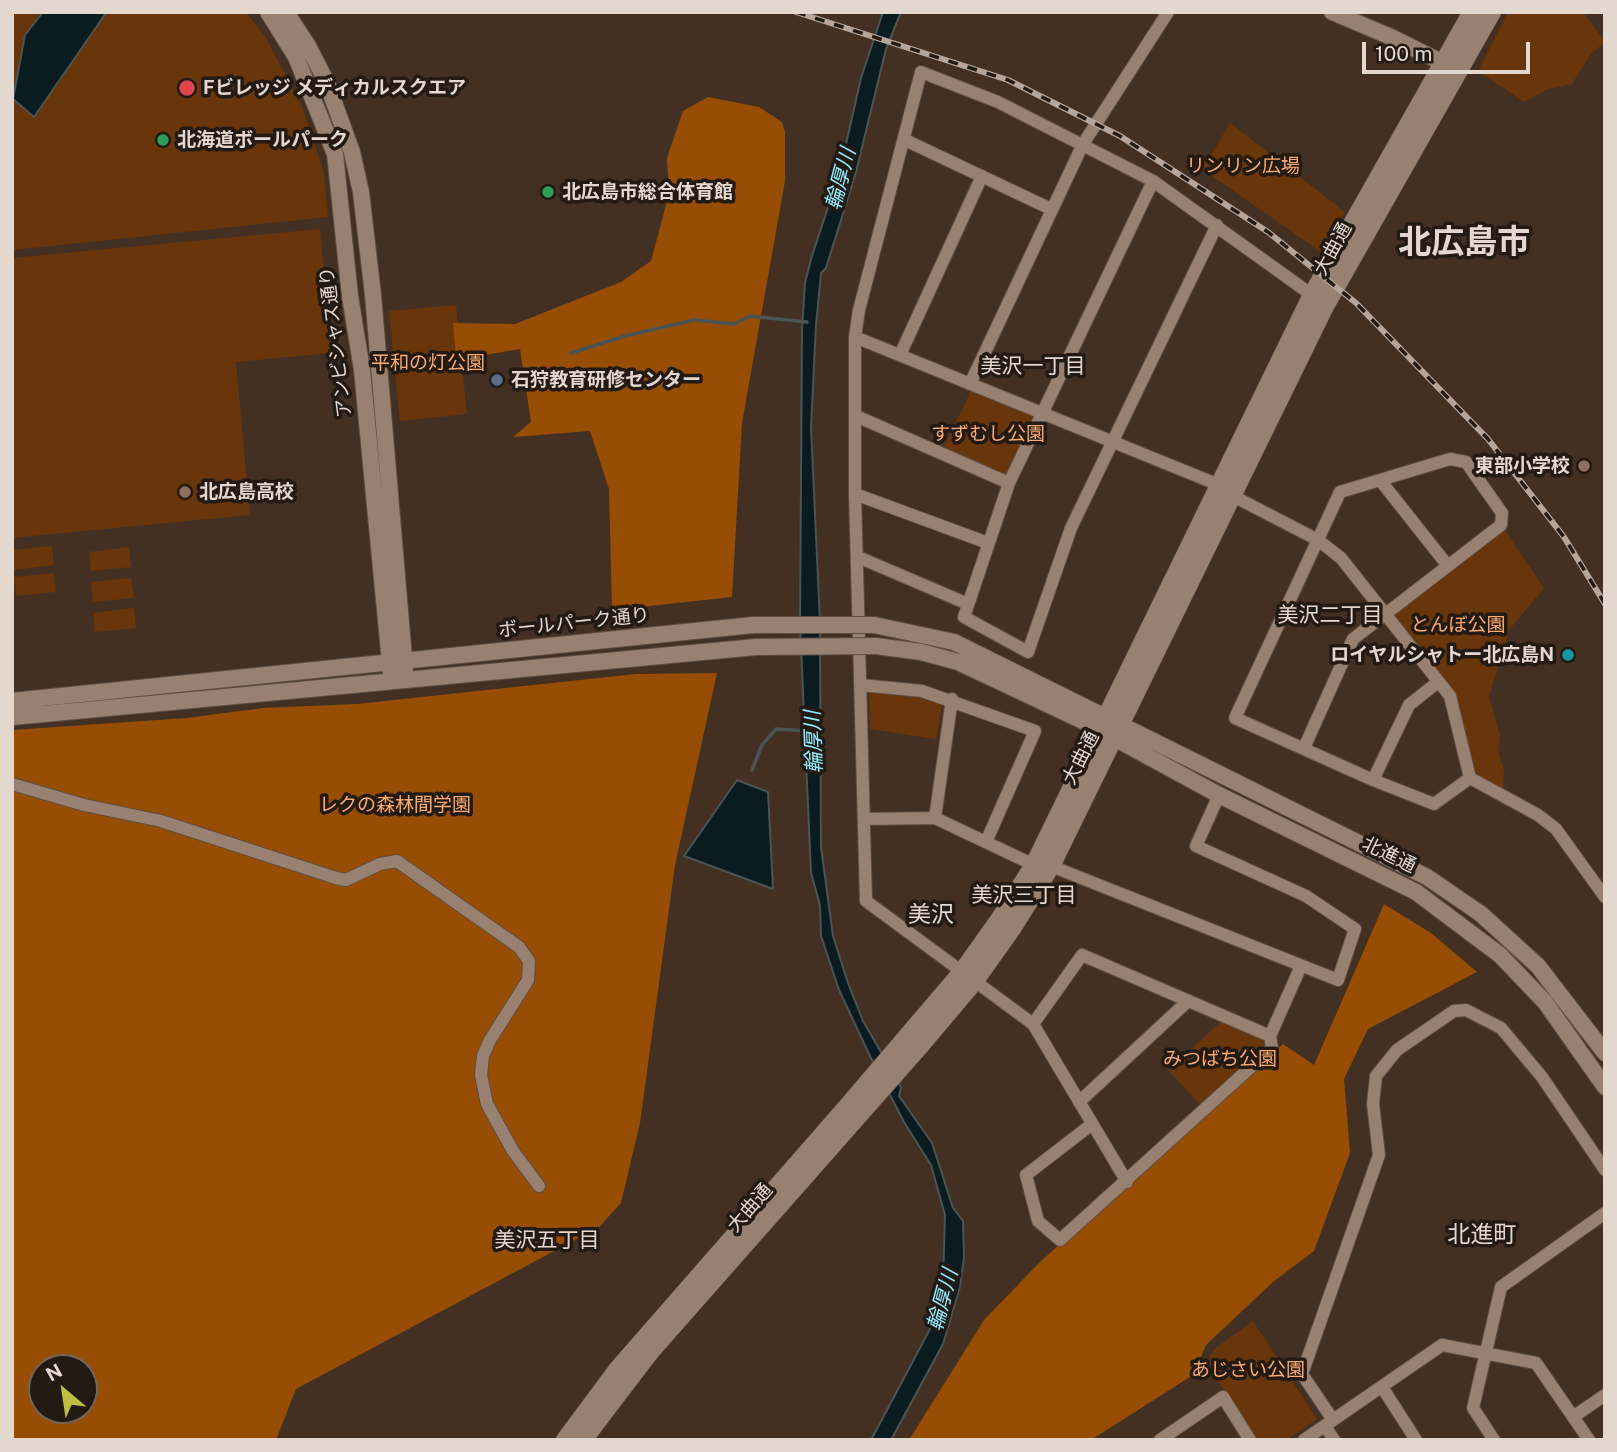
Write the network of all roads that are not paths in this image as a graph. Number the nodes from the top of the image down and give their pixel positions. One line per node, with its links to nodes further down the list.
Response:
1 (268, 12): 31 (street, アンビシャス通り)
2 (286, 12): 31 (street, アンビシャス通り)
3 (1167, 12): 9 (street)
4 (1332, 12): 7 (street)
5 (1472, 12): 7 (main road, 大曲通)
6 (1492, 12): 7 (main road, 大曲通)
7 (1451, 67): 14 (main road, 大曲通); 23 (main road, 大曲通)
8 (905, 140): 9 (street); 10 (street); 15 (street)
9 (1083, 144): 11 (street); 12 (street)
10 (982, 176): 12 (street); 16 (street)
11 (1153, 181): 13 (street); 18 (street)
12 (1051, 209): 17 (street)
13 (1217, 225): 14 (street); 20 (street)
14 (1312, 295): 23 (main road, 大曲通)
15 (855, 337): 16 (street); 19 (street)
16 (900, 355): 17 (street)
17 (970, 384): 18 (street)
18 (1042, 413): 20 (street); 22 (street)
19 (856, 415): 22 (street); 24 (street)
20 (1111, 441): 23 (street); 29 (street)
21 (1380, 480): 25 (street); 28 (street); 28 (street)
22 (1009, 484): 26 (street)
23 (1226, 491): 25 (street); 38 (main road, 大曲通)
24 (855, 494): 26 (street); 27 (street)
25 (1318, 540): 30 (street); 39 (street)
26 (988, 543): 29 (street)
27 (858, 557): 29 (street); 34 (street)
28 (1448, 566): 30 (street)
29 (968, 604)
30 (1385, 616): 33 (street); 39 (street)
31 (397, 662): 32 (street, アンビシャス通り); 36 (street, ボールパーク通り); 38 (street, ボールパーク通り, bridge)
32 (399, 681): 37 (street); 38 (street, bridge)
33 (1438, 682): 40 (street); 41 (street)
34 (861, 685): 35 (street); 45 (street)
35 (952, 699): 44 (street); 46 (street)
36 (12, 701)
37 (12, 717)
38 (1110, 728): 43 (street, 北進通); 47 (main road, 大曲通); 54 (street, 北進通)
39 (1304, 748): 41 (street)
40 (1470, 778): 41 (street); 48 (street)
41 (1373, 780)
42 (12, 784): 61 (street)
43 (1219, 795): 49 (street); 55 (street, 北進通)
44 (935, 818): 45 (street); 46 (street)
45 (864, 819): 50 (street)
46 (986, 842): 47 (street)
47 (1042, 865): 49 (street); 50 (main road, 大曲通)
48 (1605, 897)
49 (1301, 966): 53 (street)
50 (968, 977): 52 (street); 56 (main road, 大曲通)
51 (1188, 1001): 52 (street); 53 (street); 57 (street)
52 (1033, 1024): 57 (street)
53 (1270, 1036): 60 (street)
54 (1605, 1054)
55 (1605, 1087)
56 (864, 1098): 68 (main road, 大曲通); 69 (main road, 大曲通)
57 (1079, 1102): 58 (street)
58 (1092, 1124): 60 (street); 60 (street)
59 (1605, 1170): 67 (street)
60 (1127, 1182)
61 (539, 1186)
62 (1605, 1213): 63 (street)
63 (1485, 1354): 64 (street); 66 (street); 75 (street)
64 (1382, 1387): 67 (street); 74 (street)
65 (1605, 1395): 66 (street)
66 (1573, 1417): 76 (street)
67 (1329, 1423): 72 (street); 73 (street)
68 (565, 1440)
69 (583, 1440)
70 (1160, 1440): 71 (street)
71 (1250, 1440)
72 (1304, 1440)
73 (1334, 1440)
74 (1416, 1440)
75 (1494, 1440)
76 (1589, 1440)

